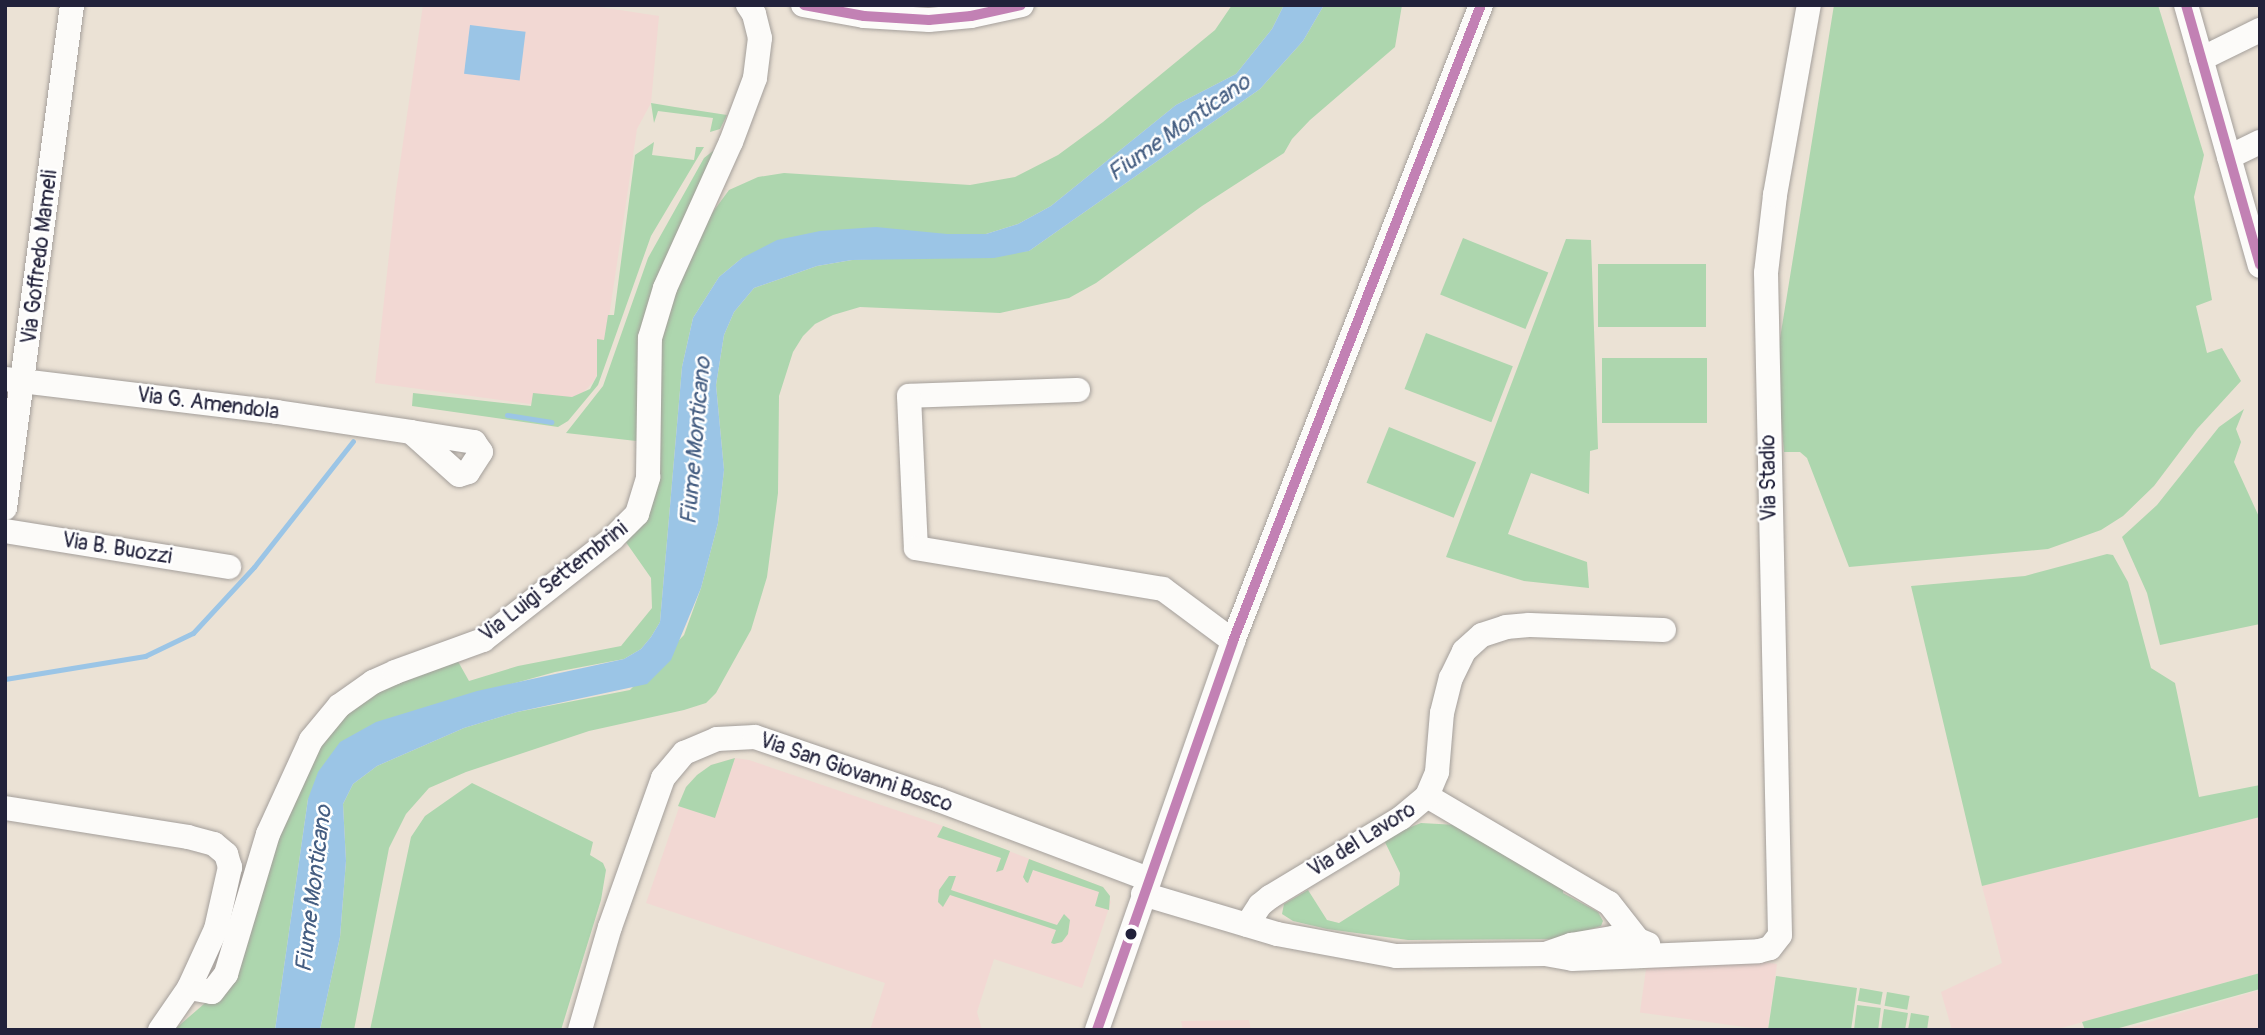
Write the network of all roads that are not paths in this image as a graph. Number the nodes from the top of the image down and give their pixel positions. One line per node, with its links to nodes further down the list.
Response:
1 (72, 5): 14 (street, Via Goffredo Mameli)
2 (748, 5): 29 (street, Via Luigi Settembrini)
3 (803, 5): 8 (street)
4 (1021, 5): 8 (street)
5 (1481, 5): 21 (street)
6 (2186, 5): 10 (street)
7 (1810, 10): 27 (street, Via Stadio)
8 (930, 13)
9 (2260, 30): 10 (street)
10 (2201, 59): 12 (street)
11 (2260, 142): 12 (street)
12 (2229, 157): 13 (street)
13 (2260, 266)
14 (15, 381): 16 (street, Via G. Amendola); 17 (street, Via Goffredo Mameli)
15 (1078, 390): 21 (street)
16 (411, 432)
17 (5, 508)
18 (5, 531): 19 (street, Via B. Buozzi)
19 (229, 567)
20 (1664, 630): 22 (street, Via del Lavoro)
21 (1233, 641): 24 (street)
22 (1427, 796): 25 (street, Via del Lavoro); 26 (street)
23 (5, 808): 29 (street)
24 (1146, 887): 25 (street); 31 (street, Via San Giovanni Bosco); 32 (street)
25 (1247, 925): 28 (street)
26 (1638, 940): 27 (street); 28 (street)
27 (1672, 953): 28 (street)
28 (1545, 954)
29 (189, 988): 30 (street)
30 (160, 1030)
31 (580, 1030)
32 (1097, 1030)

